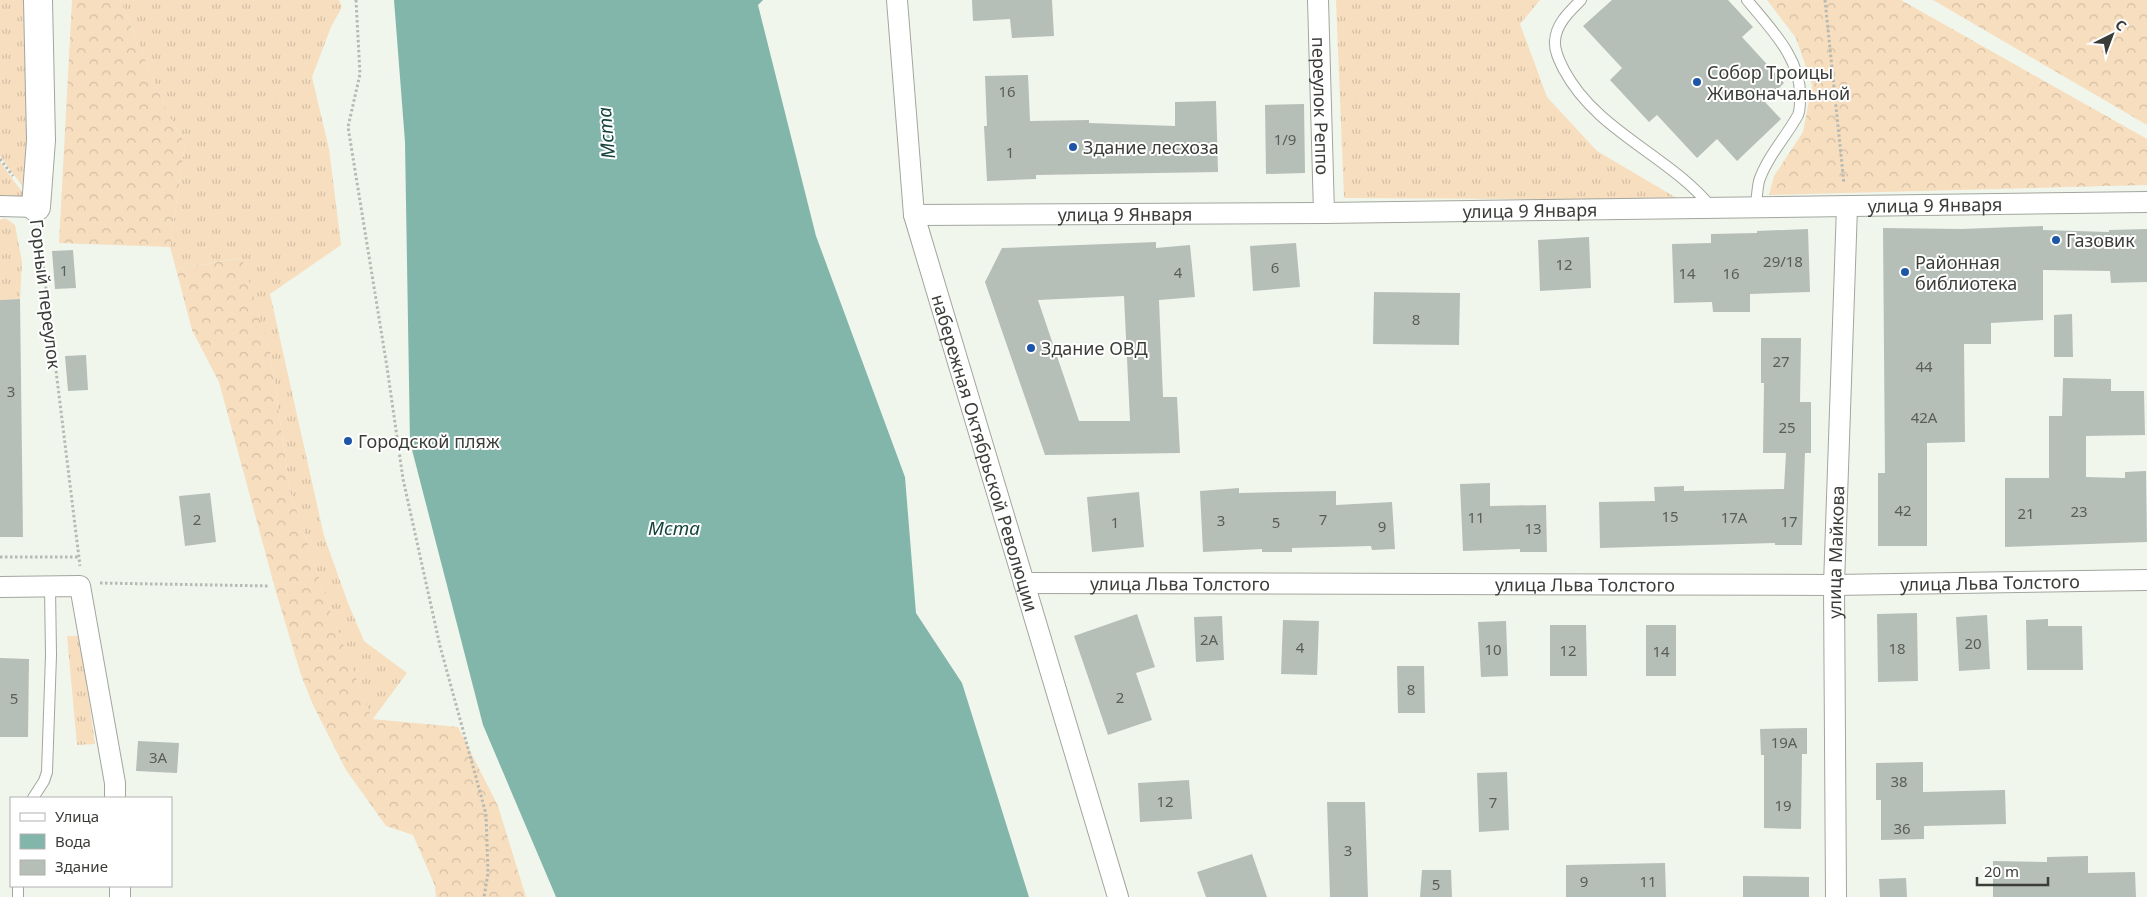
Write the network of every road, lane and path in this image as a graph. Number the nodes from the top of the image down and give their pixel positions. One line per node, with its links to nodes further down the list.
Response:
1 (38, 0): 10 (street, Горный переулок)
2 (356, 0): 27 (path)
3 (897, 0): 15 (street, набережная Октябрьской Революции)
4 (1318, 0): 14 (street, переулок Реппо)
5 (1581, 0): 12 (lane)
6 (1747, 0): 13 (lane)
7 (1825, 0): 11 (path)
8 (2147, 202): 11 (street, улица 9 Января)
9 (0, 206): 10 (street)
10 (36, 207): 17 (path, Горный переулок)
11 (1847, 207): 13 (street, улица 9 Января); 21 (street, улица Майкова)
12 (1713, 208): 13 (street, улица 9 Января); 14 (street, улица 9 Января)
13 (1755, 208)
14 (1324, 213): 15 (street, улица 9 Января)
15 (914, 215): 19 (street, набережная Октябрьской Революции)
16 (0, 556): 17 (path)
17 (79, 557): 20 (path, Горный переулок)
18 (2147, 580): 21 (street, улица Льва Толстого)
19 (1024, 583): 21 (street, улица Льва Толстого); 28 (street, набережная Октябрьской Революции)
20 (81, 584): 22 (path); 24 (street); 26 (street)
21 (1834, 585): 29 (street, улица Майкова)
22 (270, 586)
23 (0, 587): 24 (street)
24 (50, 587): 25 (lane)
25 (34, 797)
26 (116, 797)
27 (484, 897)
28 (1118, 897)
29 (1836, 897)

